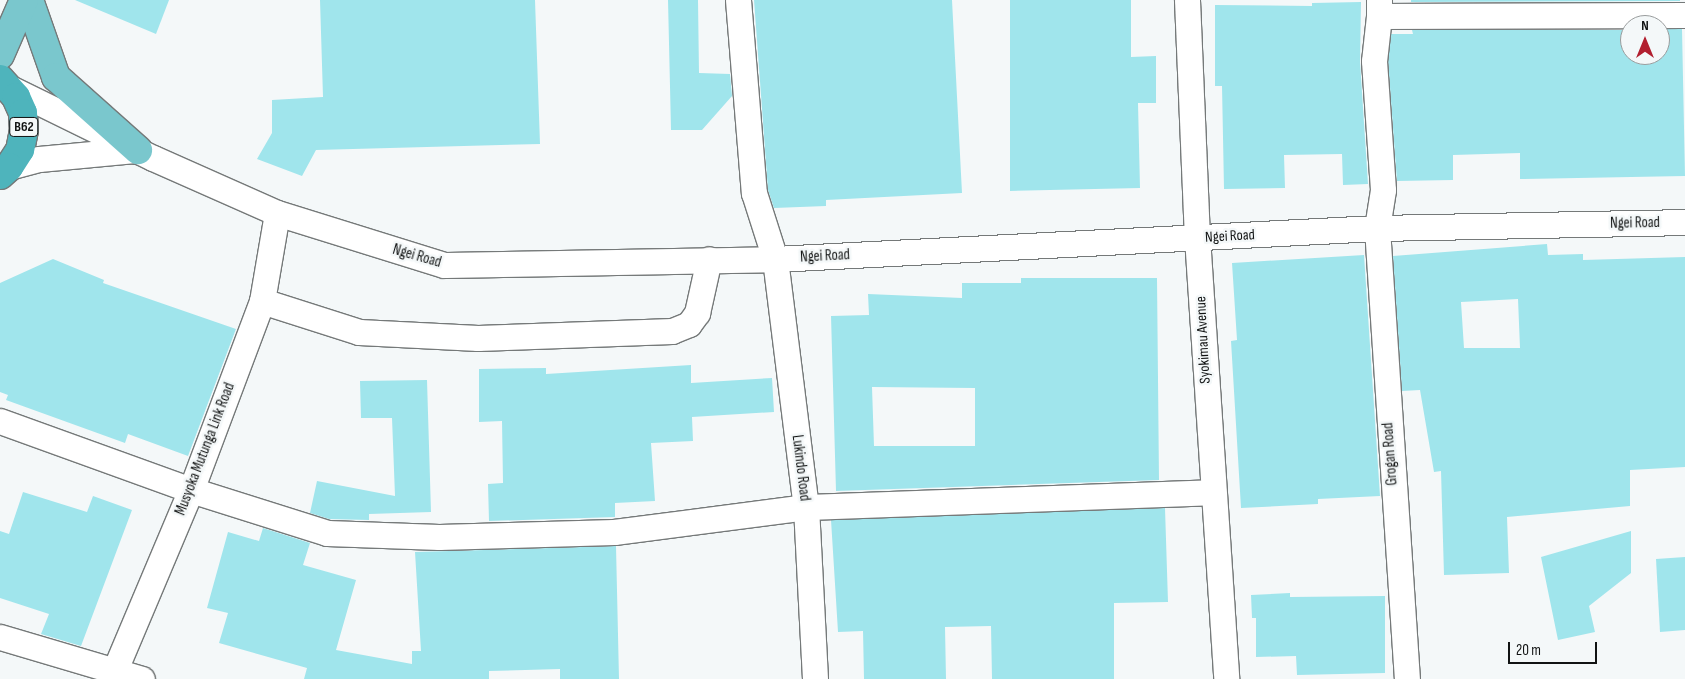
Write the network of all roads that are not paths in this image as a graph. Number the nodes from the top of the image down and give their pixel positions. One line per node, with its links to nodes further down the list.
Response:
1 (16, 0): 6 (main road)
2 (24, 0): 9 (main road)
3 (29, 0): 11 (main road)
4 (738, 0): 18 (street)
5 (1187, 0): 16 (street, Syokimau Avenue)
6 (0, 8)
7 (1379, 8): 8 (street); 15 (street, Grogan Road)
8 (1685, 15)
9 (0, 55)
10 (5, 84): 11 (street, Ngei Road); 12 (highway, B62)
11 (138, 150): 12 (street, Ngei Road); 13 (street, Ngei Road)
12 (4, 171)
13 (277, 213): 17 (street, Ngei Road); 19 (street, Musyoka Mutunga Link Road)
14 (1685, 222): 15 (street, Ngei Road)
15 (1376, 228): 16 (street, Ngei Road); 29 (street, Grogan Road)
16 (1197, 237): 18 (street, Ngei Road); 22 (street, Syokimau Avenue)
17 (709, 259): 18 (street, Ngei Road); 19 (street)
18 (775, 259): 23 (street, Lukindo Road)
19 (262, 302): 21 (street, Musyoka Mutunga Link Road)
20 (0, 422): 21 (street)
21 (191, 490): 23 (street); 25 (street, Musyoka Mutunga Link Road)
22 (1212, 492): 23 (street); 28 (street, Syokimau Avenue)
23 (806, 507): 27 (street, Lukindo Road)
24 (0, 637): 25 (street)
25 (112, 675): 26 (street)
26 (142, 679)
27 (815, 679)
28 (1226, 679)
29 (1407, 679)

